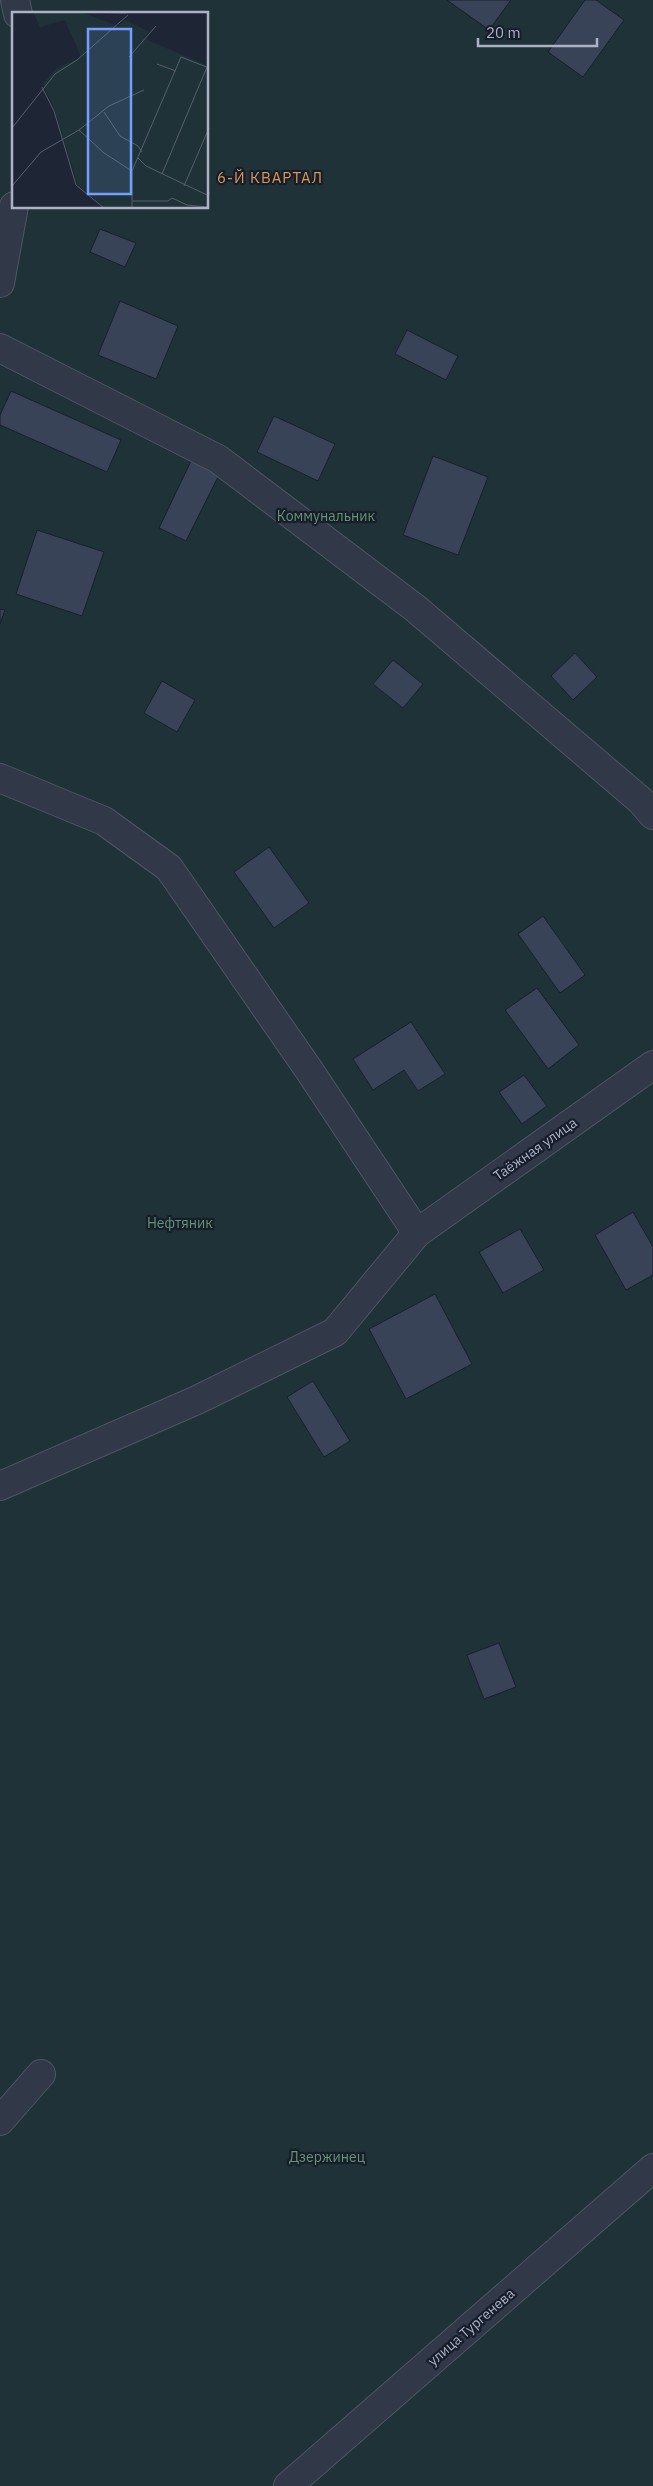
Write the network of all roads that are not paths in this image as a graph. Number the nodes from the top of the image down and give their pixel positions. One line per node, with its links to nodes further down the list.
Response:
1 (13, 209): 2 (street)
2 (0, 283)
3 (0, 348): 5 (street)
4 (0, 778): 7 (street)
5 (653, 815)
6 (653, 1064): 7 (street, Таёжная улица)
7 (417, 1233): 8 (street, Таёжная улица)
8 (0, 1486)
9 (41, 2074): 10 (street)
10 (0, 2121)
11 (653, 2168): 12 (street, улица Тургенева)
12 (288, 2486)

